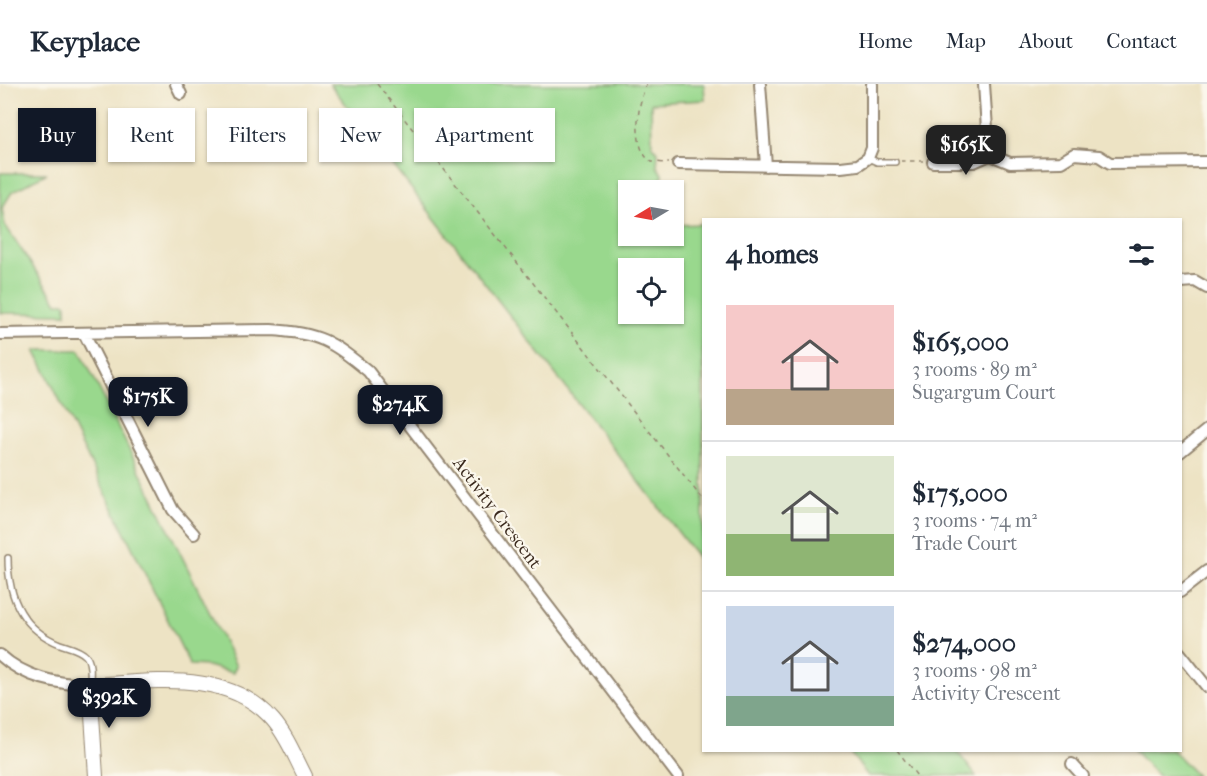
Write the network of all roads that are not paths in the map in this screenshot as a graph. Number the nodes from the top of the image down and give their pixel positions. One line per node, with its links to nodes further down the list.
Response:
1 (760, 84): 10 (street)
2 (872, 84): 5 (street)
3 (984, 84): 4 (street)
4 (992, 154): 7 (street); 8 (street)
5 (868, 158): 6 (lane); 10 (street)
6 (896, 162)
7 (933, 162)
8 (1207, 162)
9 (678, 164): 10 (street)
10 (766, 166)
11 (1182, 282): 12 (street)
12 (1207, 288)
13 (84, 333): 14 (street, Activity Crescent); 17 (street); 28 (street, Activity Crescent)
14 (0, 334)
15 (1207, 430): 16 (street)
16 (1182, 450)
17 (194, 534)
18 (8, 558): 23 (lane)
19 (1207, 571): 20 (street)
20 (1182, 590)
21 (0, 655): 23 (street)
22 (1182, 656): 24 (street)
23 (90, 685): 26 (main road); 27 (main road)
24 (1207, 687)
25 (1072, 764): 29 (street)
26 (96, 776)
27 (305, 776)
28 (678, 776)
29 (1083, 776)

